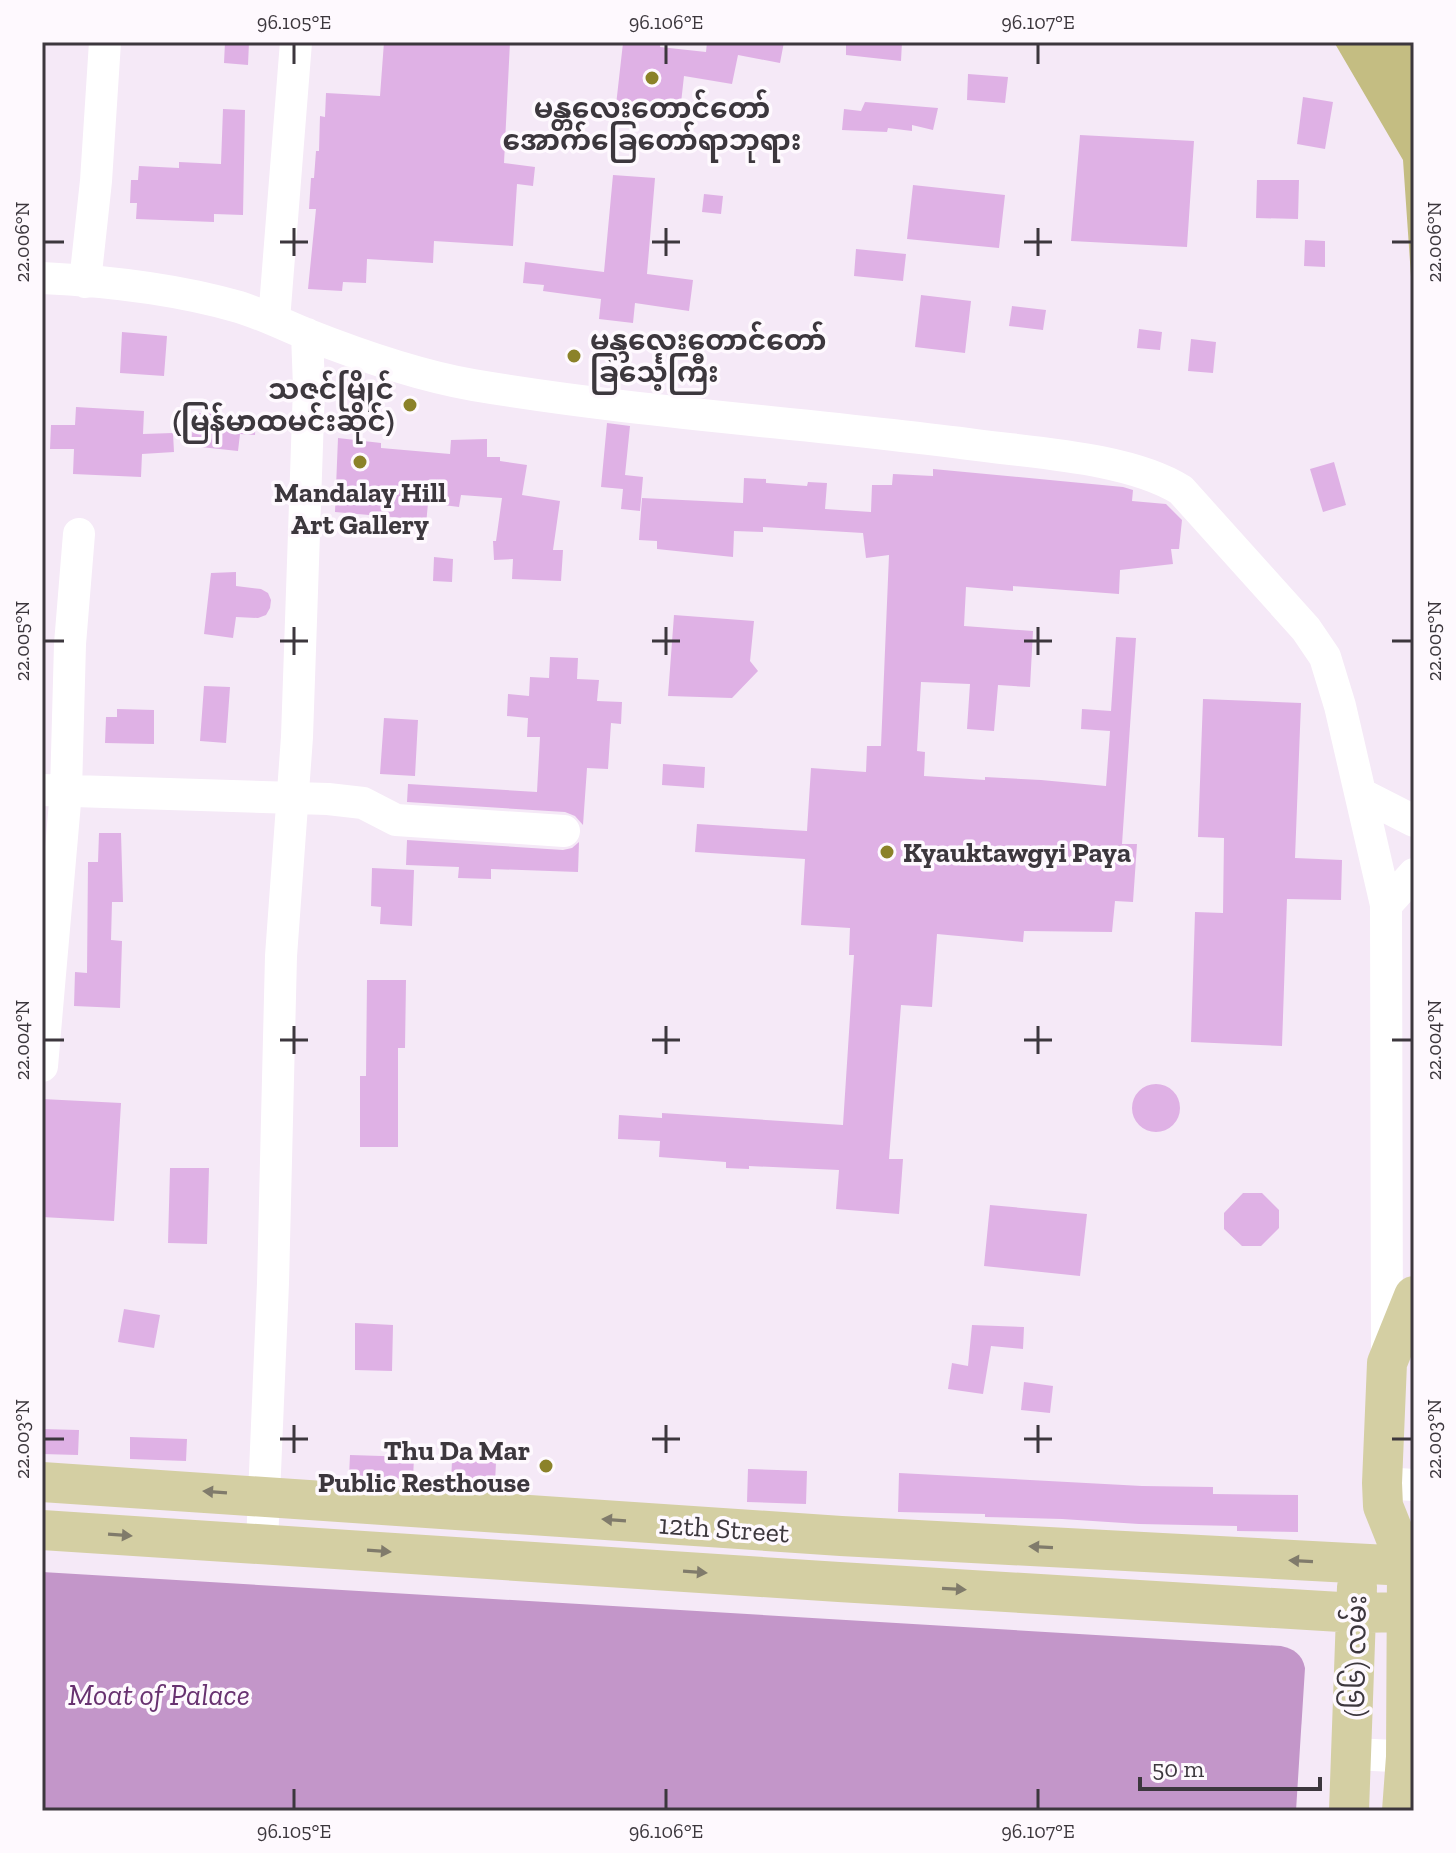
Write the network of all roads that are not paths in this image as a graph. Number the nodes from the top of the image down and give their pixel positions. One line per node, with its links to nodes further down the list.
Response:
1 (105, 42): 4 (street)
2 (296, 42): 5 (street)
3 (42, 278): 4 (street)
4 (85, 282): 5 (street)
5 (274, 320): 6 (street)
6 (307, 334): 9 (street); 10 (street)
7 (79, 534): 8 (street)
8 (54, 790): 10 (street); 15 (street)
9 (1361, 794): 11 (street); 14 (street)
10 (292, 797): 12 (street); 20 (street)
11 (1414, 821)
12 (564, 831)
13 (1414, 874): 14 (street)
14 (1386, 905): 17 (street)
15 (42, 1066)
16 (1414, 1296): 17 (main road, (၆၆) လမ်း)
17 (1387, 1363): 19 (main road, (၆၆) လမ်း)
18 (42, 1482): 20 (main road, 12th Street, one-way to 18)
19 (1393, 1491): 23 (main road, (၆၆) လမ်း); 24 (main road, (၆၆) လမ်း)
20 (264, 1495): 22 (street); 23 (main road, 12th Street, one-way to 20)
21 (42, 1530): 22 (main road, 12th Street, one-way to 22)
22 (262, 1543): 26 (main road, 12th Street, one-way to 26)
23 (1357, 1564): 24 (main road, 12th Street); 26 (main road, (၆၆) လမ်း)
24 (1407, 1566): 25 (main road, (၆၆) လမ်း)
25 (1406, 1612): 26 (main road, 12th Street); 28 (main road, (၆၆) လမ်း)
26 (1357, 1613): 27 (main road, (၆၆) လမ်း)
27 (1353, 1754): 28 (street); 29 (main road, (၆၆) လမ်း)
28 (1410, 1757): 30 (main road, (၆၆) လမ်း)
29 (1349, 1811)
30 (1402, 1811)

